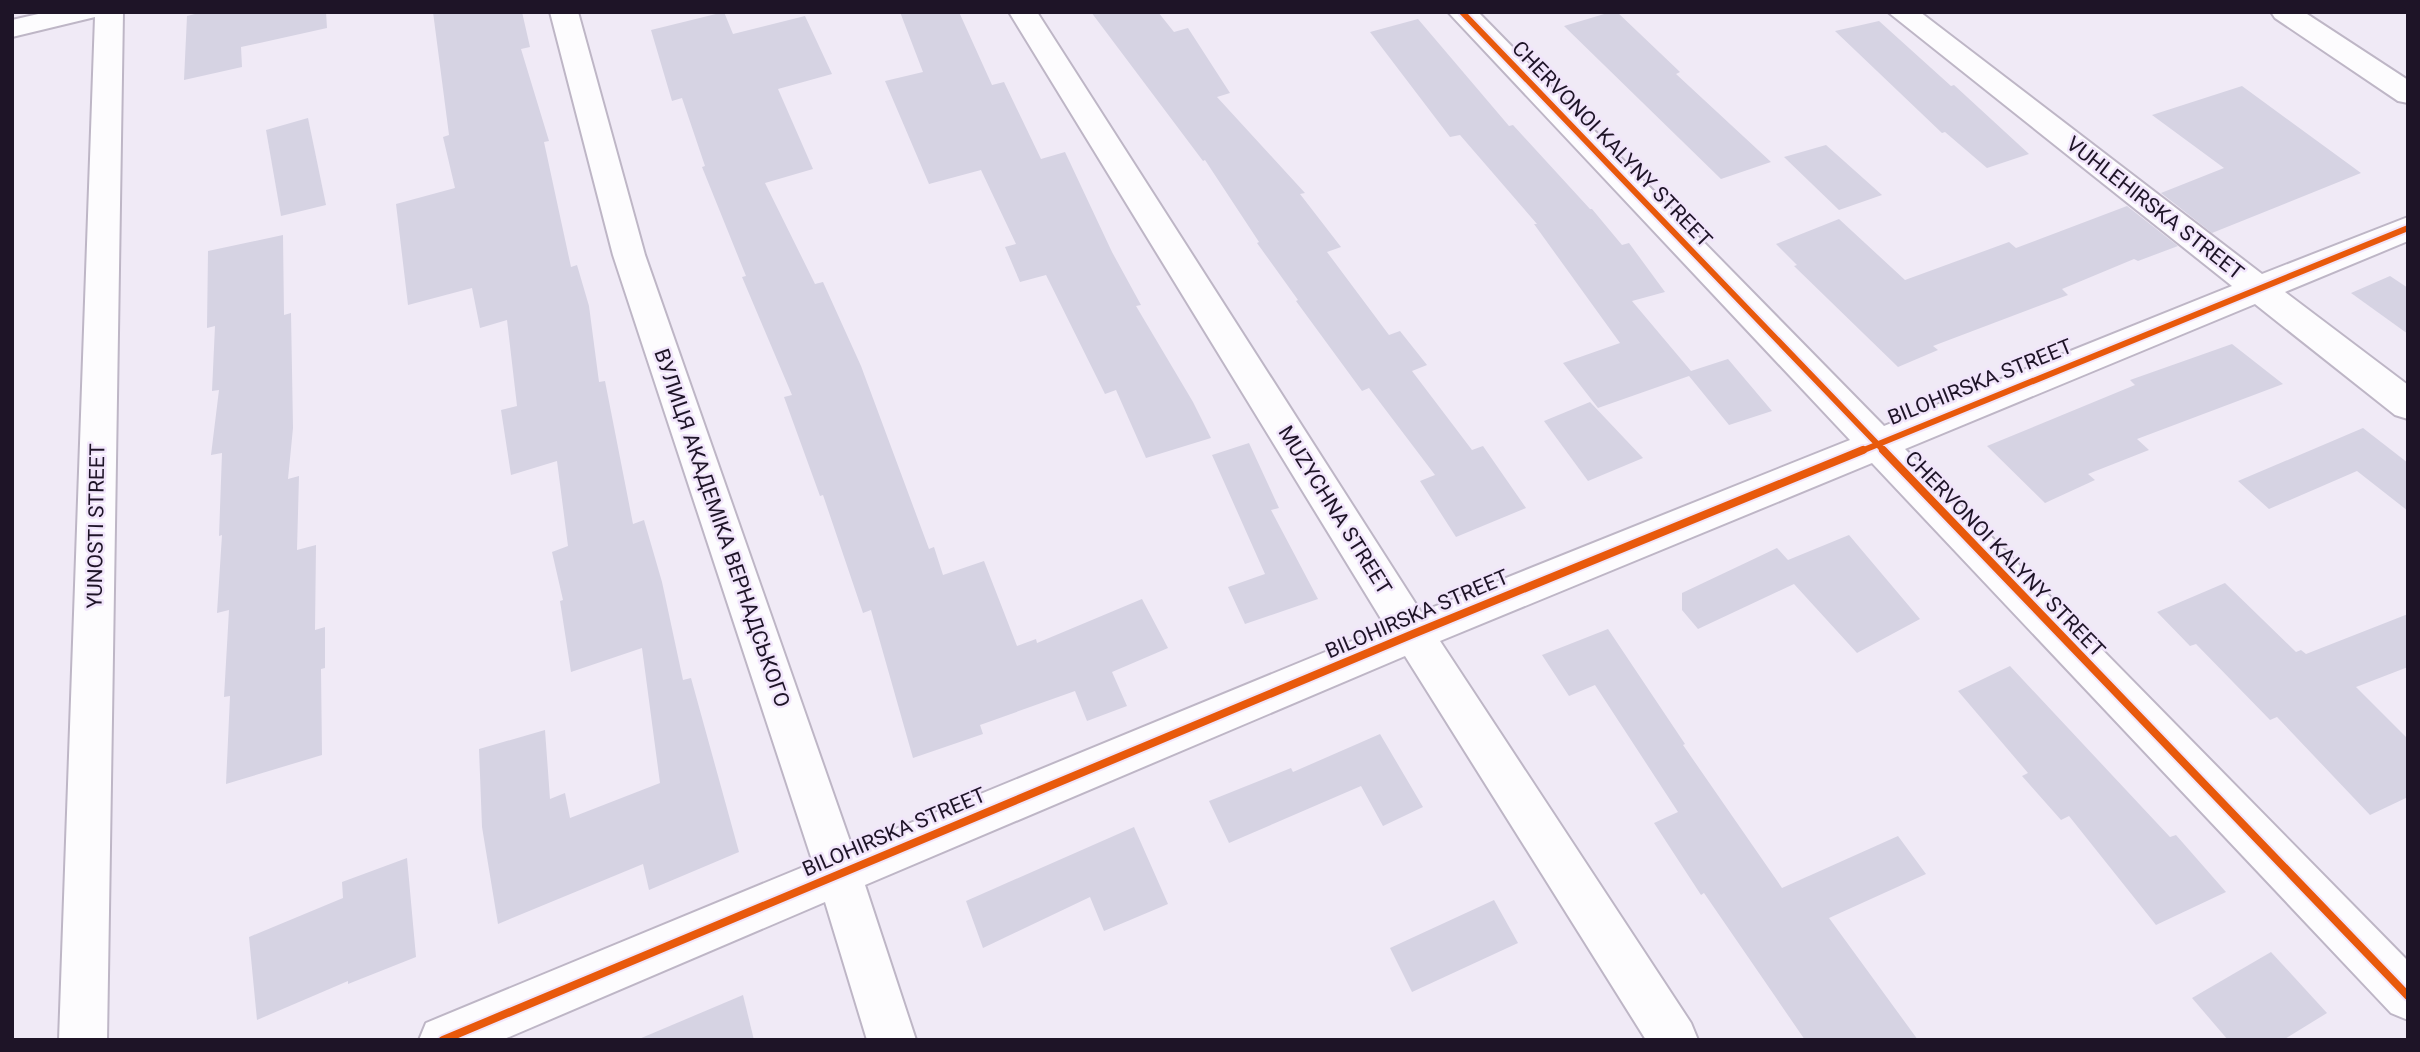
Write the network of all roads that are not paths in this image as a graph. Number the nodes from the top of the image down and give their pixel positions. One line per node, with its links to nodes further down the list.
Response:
1 (84, 12): 8 (street)
2 (109, 12): 17 (street, YUNOSTI STREET)
3 (564, 12): 15 (street, ВУЛИЦЯ АКАДЕМІКА ВЕРНАДСЬКОГО)
4 (1023, 12): 14 (street, MUZYCHNA STREET)
5 (1462, 12): 13 (street, CHERVONOI KALYNY STREET)
6 (1902, 12): 11 (street, VUHLEHIRSKA STREET)
7 (2285, 12): 9 (street)
8 (12, 29)
9 (2408, 94)
10 (2408, 228): 11 (street, BILOHIRSKA STREET)
11 (2259, 288): 12 (street, VUHLEHIRSKA STREET); 13 (street, BILOHIRSKA STREET)
12 (2408, 405)
13 (1875, 444): 14 (street, BILOHIRSKA STREET); 16 (street, CHERVONOI KALYNY STREET)
14 (1413, 634): 15 (street, BILOHIRSKA STREET); 20 (street, MUZYCHNA STREET)
15 (839, 874): 18 (street, BILOHIRSKA STREET); 19 (street, ВУЛИЦЯ АКАДЕМІКА ВЕРНАДСЬКОГО)
16 (2408, 996)
17 (83, 1040)
18 (443, 1040)
19 (892, 1040)
20 (1674, 1040)

